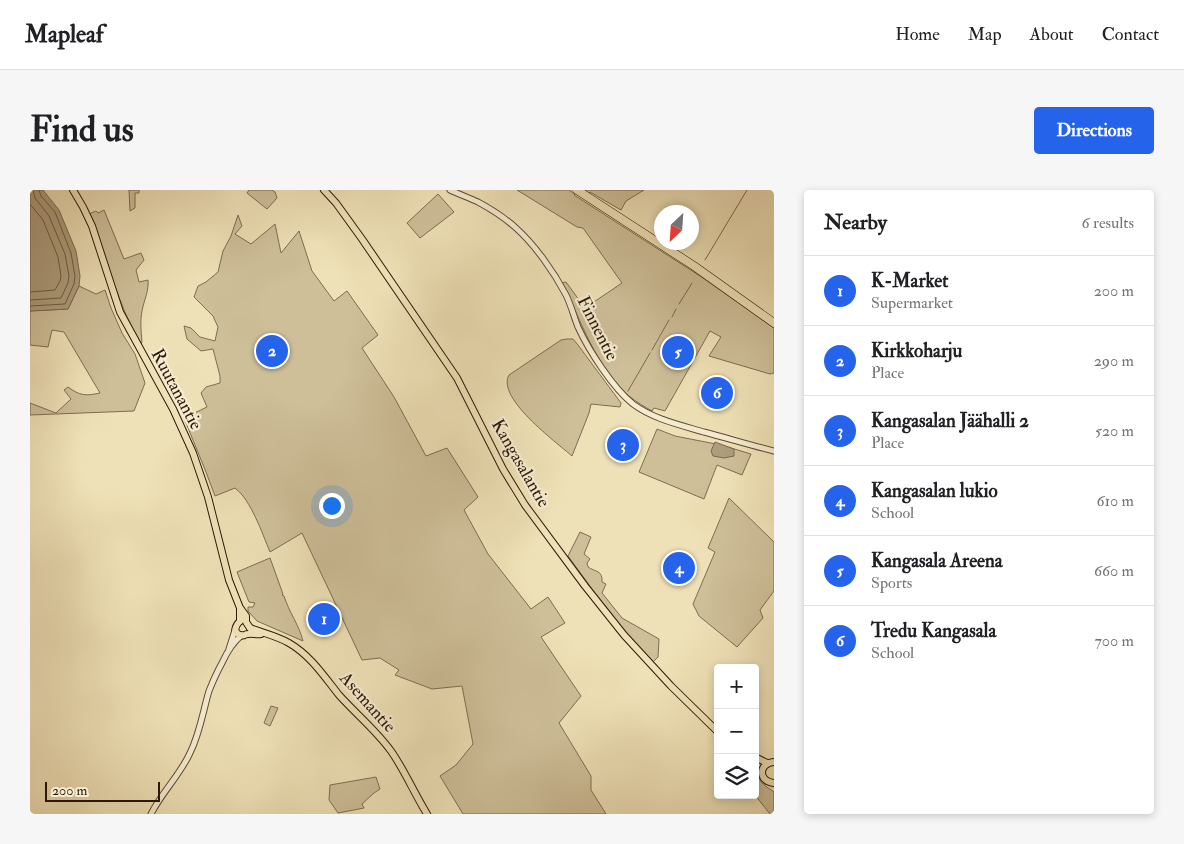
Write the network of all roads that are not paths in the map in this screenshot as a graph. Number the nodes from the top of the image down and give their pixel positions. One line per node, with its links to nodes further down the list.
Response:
1 (73, 190): 7 (main road, Ruutanantie)
2 (324, 190): 10 (main road, Kangasalantie)
3 (450, 190): 6 (street, Finnentie)
4 (577, 190): 5 (highway)
5 (774, 323)
6 (774, 450)
7 (245, 628): 8 (main road); 9 (street); 17 (main road, Asemantie)
8 (236, 630): 9 (street)
9 (229, 649): 16 (street)
10 (714, 728)
11 (759, 758): 12 (main road)
12 (771, 762): 14 (main road)
13 (759, 766): 14 (main road)
14 (762, 769): 15 (main road)
15 (773, 784)
16 (151, 814)
17 (427, 814)

